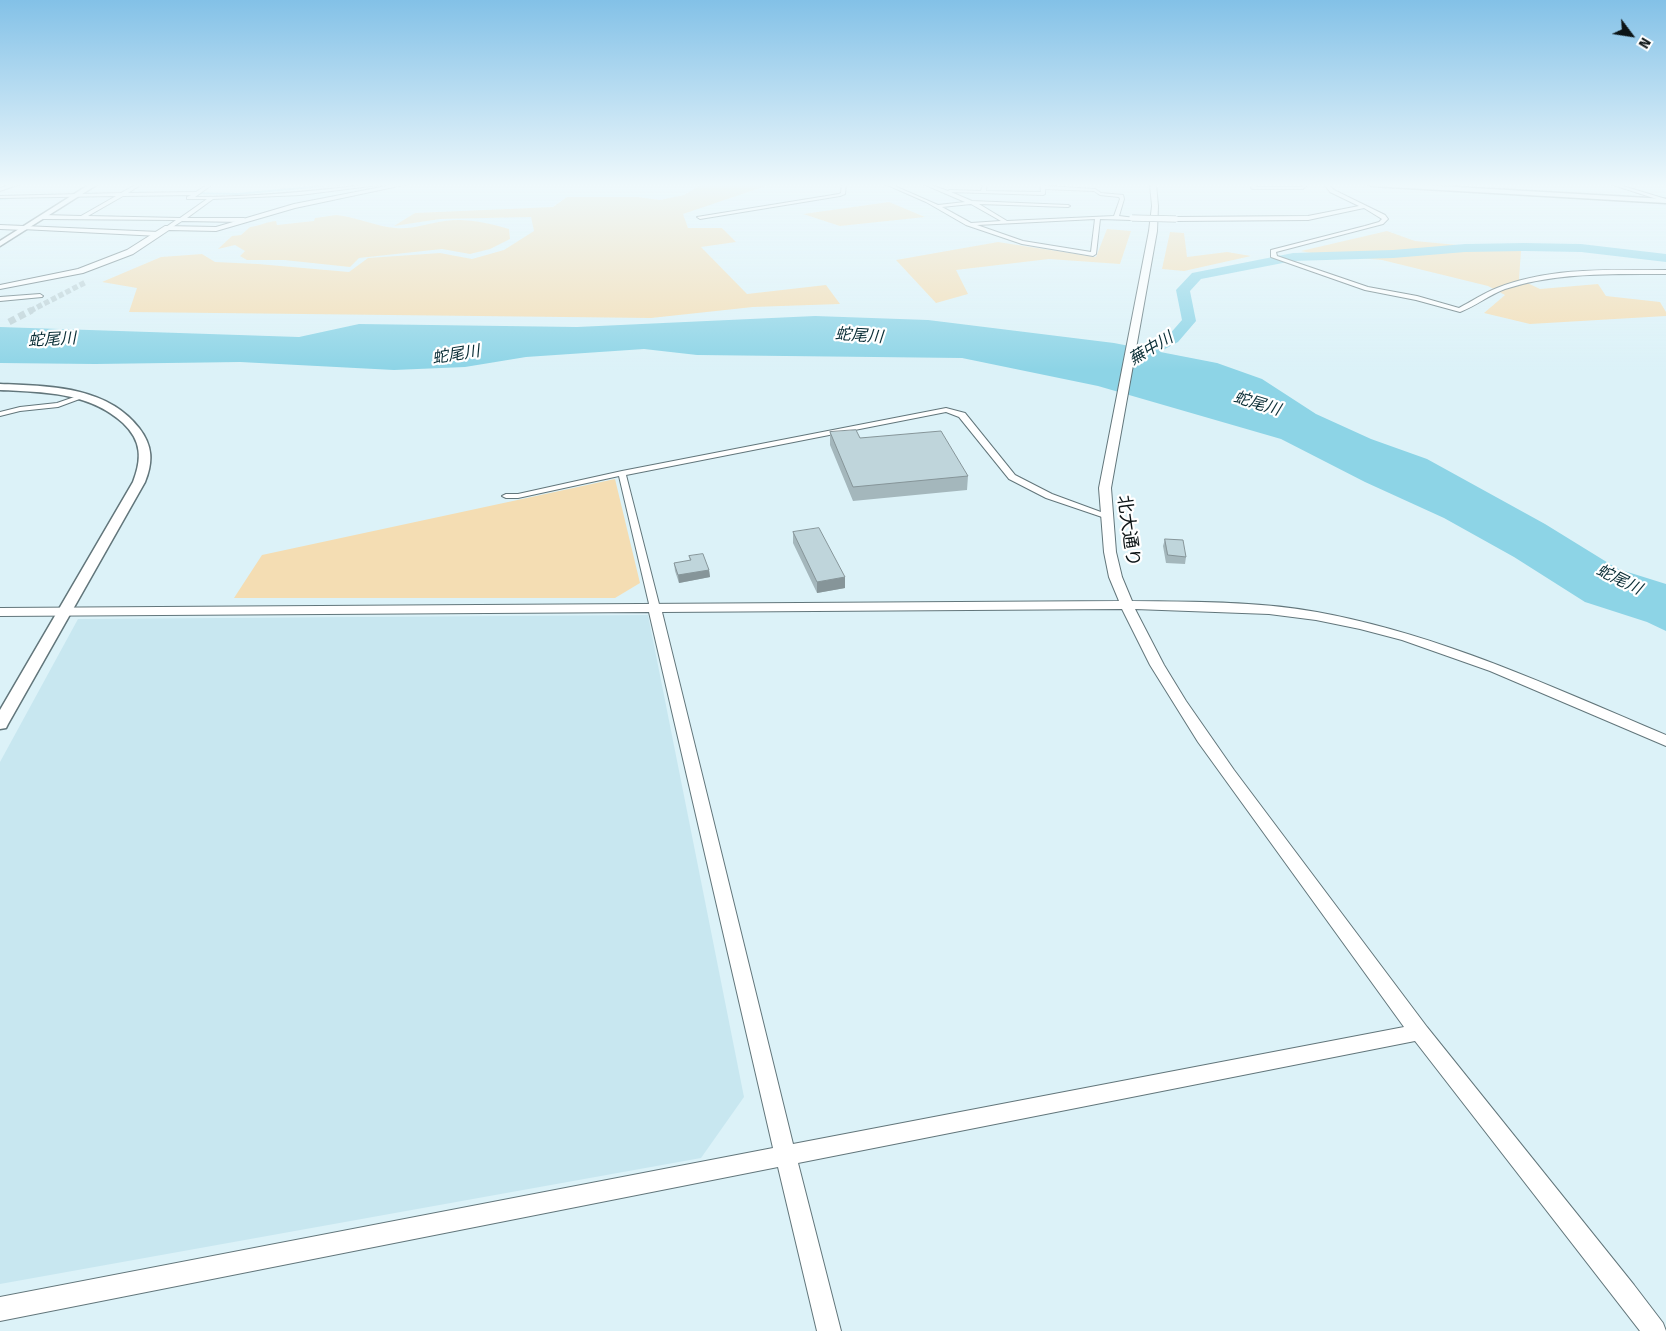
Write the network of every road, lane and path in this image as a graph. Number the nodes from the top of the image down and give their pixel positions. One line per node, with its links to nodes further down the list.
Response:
1 (139, 246): 7 (street)
2 (1046, 246): 3 (street)
3 (1094, 246)
4 (1150, 246): 15 (street, 北大通り)
5 (1292, 246): 6 (street)
6 (1666, 272)
7 (0, 286)
8 (40, 296): 9 (street)
9 (0, 299)
10 (0, 387): 11 (main road)
11 (83, 396): 12 (street); 19 (main road)
12 (0, 414)
13 (622, 473): 14 (street); 15 (street); 17 (street)
14 (506, 496)
15 (1105, 515): 16 (street, 北大通り)
16 (1127, 605): 17 (street); 21 (street); 22 (street, 北大通り)
17 (656, 608): 19 (street); 23 (street)
18 (0, 612): 19 (street)
19 (64, 612): 20 (main road)
20 (0, 724)
21 (1666, 741)
22 (1419, 1032): 23 (street); 26 (street, 北大通り)
23 (785, 1154): 24 (street); 25 (street)
24 (0, 1309)
25 (829, 1331)
26 (1655, 1331)

